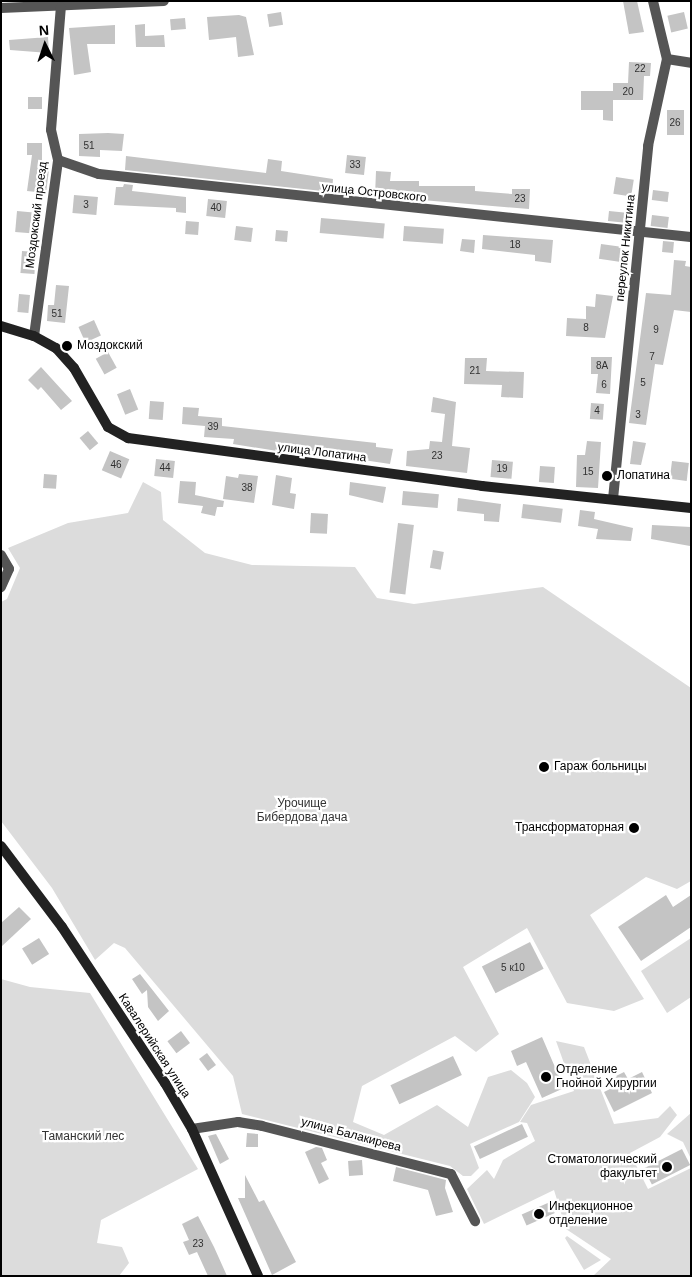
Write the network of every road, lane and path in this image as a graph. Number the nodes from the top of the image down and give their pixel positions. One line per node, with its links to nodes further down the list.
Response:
1 (164, 1): 4 (street)
2 (653, 1): 5 (street, переулок Никитина)
3 (1, 8): 4 (street)
4 (61, 8): 7 (street, Моздокский проезд)
5 (667, 59): 6 (street); 8 (street, переулок Никитина)
6 (691, 63)
7 (58, 160): 8 (street, улица Островского); 11 (street, Моздокский проезд)
8 (641, 235): 9 (street, улица Островского); 12 (street, переулок Никитина)
9 (691, 237)
10 (1, 326): 11 (street, улица Лопатина)
11 (34, 336): 12 (street, улица Лопатина)
12 (613, 499): 13 (street, улица Лопатина)
13 (691, 508)
14 (1, 555): 15 (street)
15 (1, 587)
16 (1, 846): 17 (street, Кавалерийская улица)
17 (192, 1129): 18 (street, улица Балакирева); 19 (street, Кавалерийская улица)
18 (475, 1221)
19 (258, 1276)

